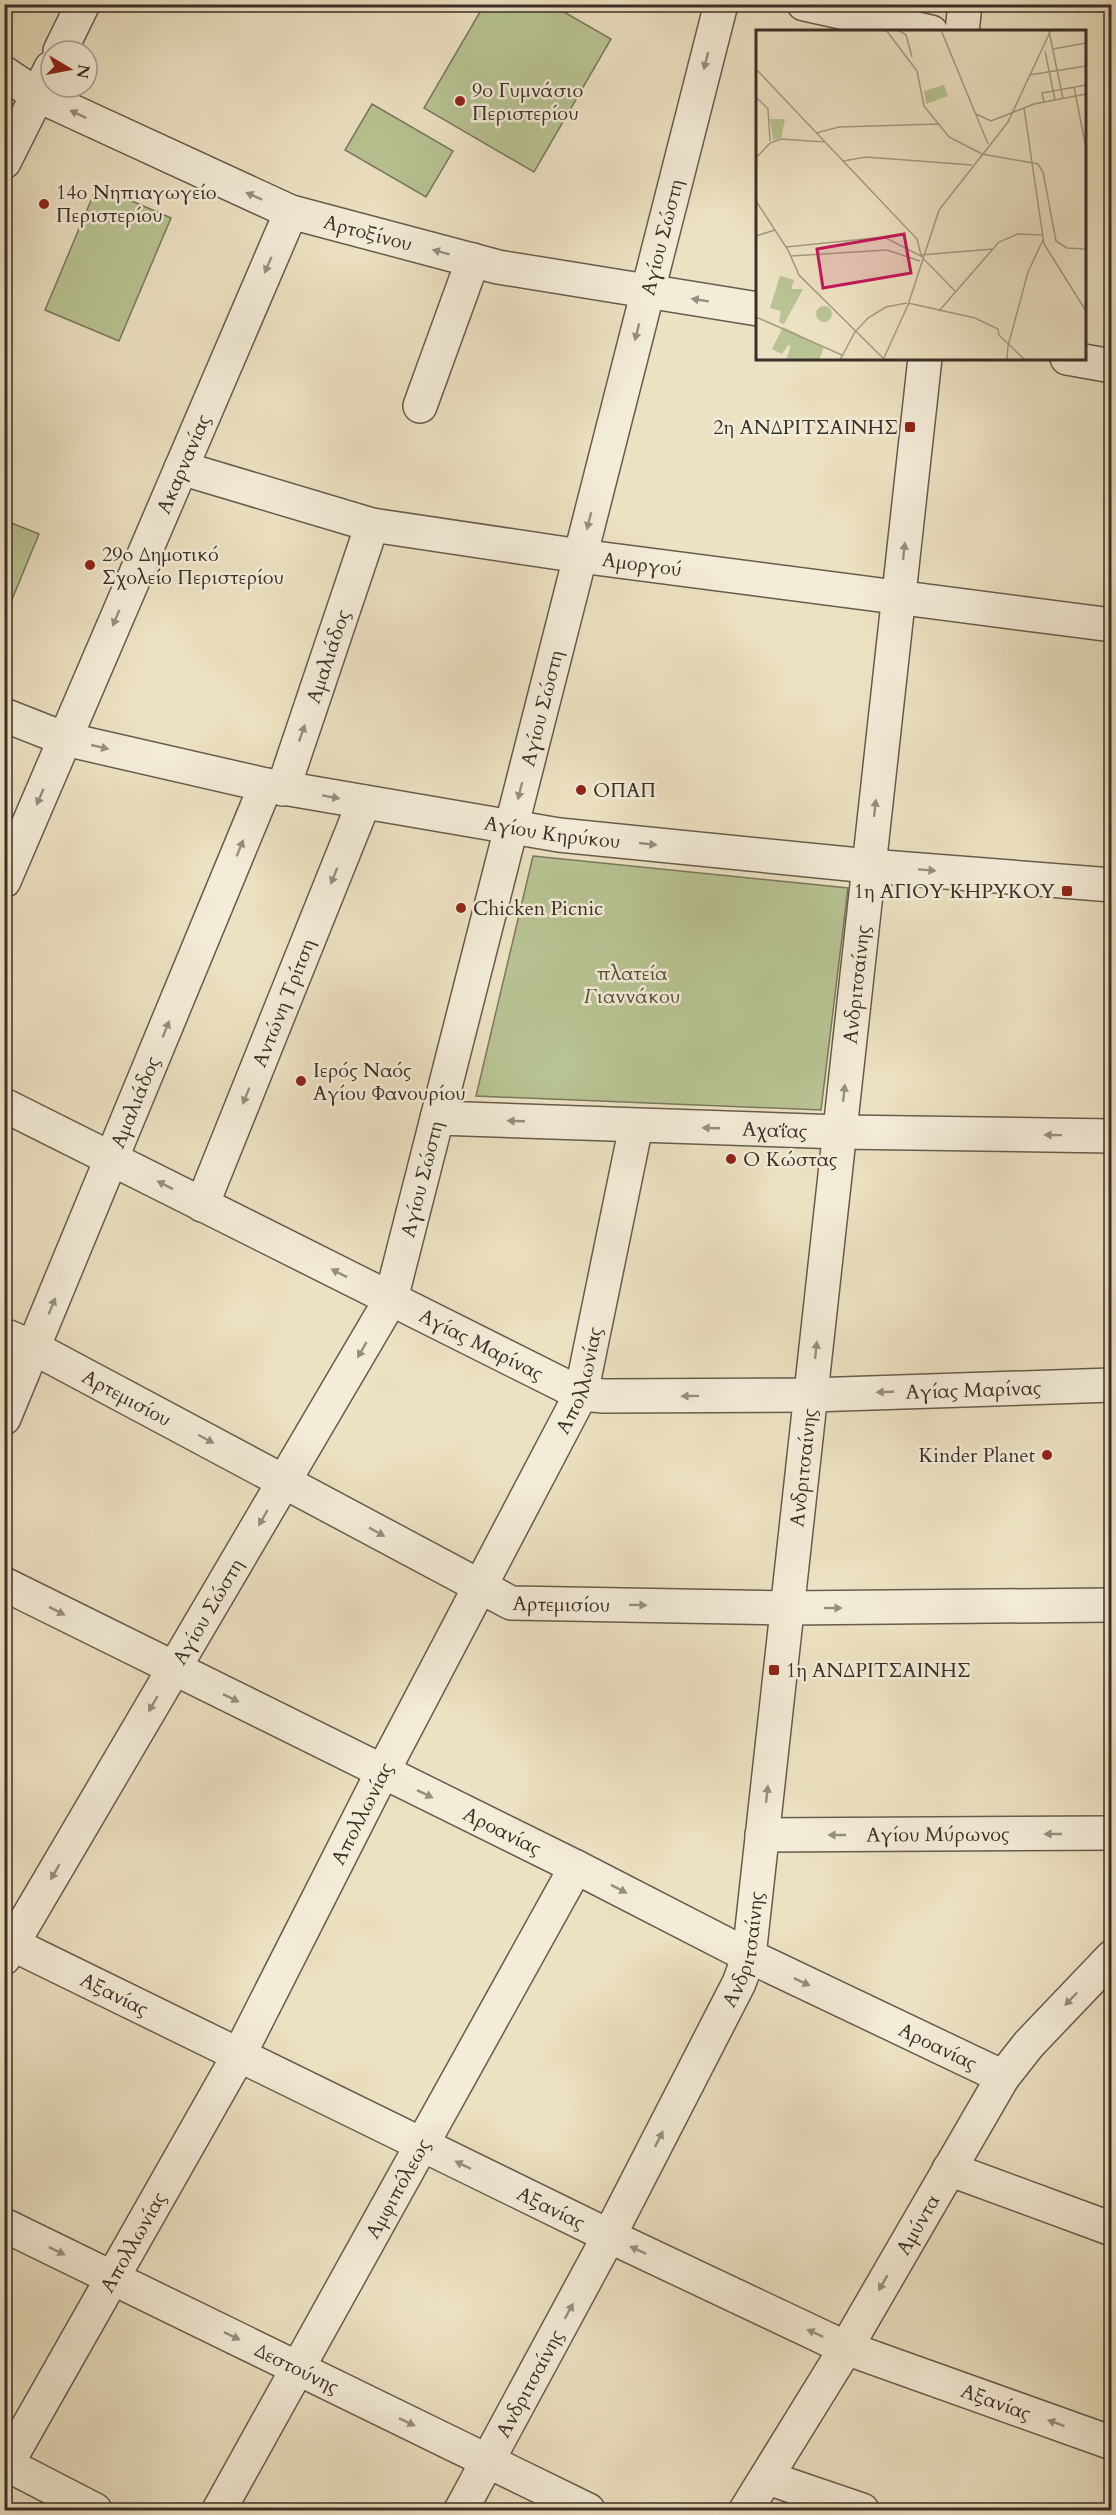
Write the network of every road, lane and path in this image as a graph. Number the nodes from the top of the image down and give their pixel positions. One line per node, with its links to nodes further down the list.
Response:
1 (83, 4): 7 (street)
2 (721, 4): 15 (street, Αγίου Σώστη, one-way to 15)
3 (804, 4): 5 (street)
4 (965, 4): 6 (street)
5 (922, 30)
6 (962, 30)
7 (66, 39)
8 (4, 73): 9 (street, Αρτοξίνου)
9 (39, 80)
10 (39, 91): 12 (street)
11 (78, 99): 13 (street, Αρτοξίνου, one-way to 11)
12 (4, 162)
13 (291, 212): 14 (street, Αρτοξίνου, one-way to 13); 21 (street, Ακαρνανίας, one-way to 21)
14 (473, 260): 15 (street, Αρτοξίνου); 20 (street)
15 (648, 291): 16 (street, Αρτοξίνου, one-way to 15); 23 (street, Αγίου Σώστη, one-way to 23)
16 (756, 309)
17 (926, 360): 24 (street, Ανδριτσαίνης, one-way to 17)
18 (1078, 360): 19 (street)
19 (1112, 366)
20 (420, 406)
21 (181, 468): 22 (street, Αμοργού); 27 (street, Ακαρνανίας, one-way to 27)
22 (372, 525): 23 (street, Αμοργού); 28 (street, Αμαλιάδος, one-way to 22)
23 (580, 556): 24 (street, Αμοργού); 30 (street, Αγίου Σώστη, one-way to 30)
24 (898, 599): 25 (street, Αμοργού); 31 (street, Ανδριτσαίνης, one-way to 24)
25 (1112, 625)
26 (4, 715): 27 (street, Αγίου Κηρύκου)
27 (65, 739): 28 (street, Αγίου Κηρύκου, one-way to 28); 32 (street, Ακαρνανίας, one-way to 32)
28 (274, 787): 29 (street, Αγίου Κηρύκου, one-way to 29); 39 (street, Αμαλιάδος, one-way to 28)
29 (364, 802): 30 (street, Αγίου Κηρύκου); 40 (street, Αντώνη Τρίτση, one-way to 40)
30 (511, 828): 31 (street, Αγίου Κηρύκου, one-way to 31); 35 (street, Αγίου Σώστη)
31 (869, 866): 33 (street, Αγίου Κηρύκου, one-way to 33); 37 (street, Ανδριτσαίνης, one-way to 31)
32 (4, 881)
33 (1112, 885)
34 (4, 1105): 39 (street, Αγίας Μαρίνας)
35 (437, 1118): 36 (street, Αχαΐας, one-way to 35); 41 (street, Αγίου Σώστη)
36 (636, 1126): 37 (street, Αχαΐας, one-way to 36); 45 (street, Απολλωνίας)
37 (840, 1132): 38 (street, Αχαΐας, one-way to 37); 46 (street, Ανδριτσαίνης, one-way to 37)
38 (1112, 1136)
39 (113, 1158): 40 (street, Αγίας Μαρίνας, one-way to 39); 43 (street, Αμαλιάδος, one-way to 39)
40 (202, 1205): 41 (street, Αγίας Μαρίνας, one-way to 40)
41 (391, 1299): 45 (street, Αγίας Μαρίνας); 48 (street, Αγίου Σώστη, one-way to 48)
42 (4, 1335): 43 (street, Αρτεμισίου)
43 (34, 1348): 47 (street, Αμαλιάδος); 48 (street, Αρτεμισίου, one-way to 48)
44 (1112, 1385): 46 (street, Αγίας Μαρίνας, one-way to 46)
45 (581, 1394): 46 (street, Αγίας Μαρίνας, one-way to 45); 50 (street, Απολλωνίας)
46 (811, 1395): 52 (street, Ανδριτσαίνης)
47 (4, 1418)
48 (284, 1481): 50 (street, Αρτεμισίου, one-way to 50); 53 (street, Αγίου Σώστη, one-way to 53)
49 (4, 1584): 53 (street, Αροανίας, one-way to 53)
50 (478, 1587): 52 (street, Αρτεμισίου, one-way to 52); 54 (street, Απολλωνίας)
51 (1112, 1605): 52 (street, Αρτεμισίου, one-way to 51)
52 (788, 1608): 56 (street, Ανδριτσαίνης, one-way to 52)
53 (174, 1669): 54 (street, Αροανίας, one-way to 54); 58 (street, Αγίου Σώστη, one-way to 58)
54 (382, 1773): 57 (street, Αροανίας, one-way to 57); 61 (street, Απολλωνίας)
55 (1112, 1833): 56 (street, Αγίου Μύρωνος, one-way to 56)
56 (762, 1835): 59 (street, Ανδριτσαίνης)
57 (576, 1867): 59 (street, Αροανίας, one-way to 59); 63 (street, Αμφιπόλεως)
58 (7, 1947): 61 (street, Αξανίας)
59 (749, 1956): 62 (street, Αροανίας, one-way to 62); 67 (street, Ανδριτσαίνης, one-way to 59)
60 (1112, 1957): 62 (street, Αμύντα, one-way to 62)
61 (239, 2055): 63 (street, Αξανίας); 68 (street, Απολλωνίας)
62 (1002, 2077): 64 (street, Αμύντα)
63 (422, 2144): 67 (street, Αξανίας, one-way to 63); 70 (street, Αμφιπόλεως)
64 (949, 2169): 66 (street); 69 (street, Αμύντα, one-way to 69)
65 (4, 2225): 68 (street, Δεστούνης, one-way to 68)
66 (1112, 2229)
67 (609, 2236): 69 (street, Αξανίας, one-way to 67); 72 (street, Ανδριτσαίνης, one-way to 67)
68 (114, 2278): 70 (street, Δεστούνης, one-way to 70); 73 (street, Απολλωνίας)
69 (846, 2348): 71 (street, Αξανίας, one-way to 69); 74 (street, Αμύντα)
70 (298, 2368): 72 (street, Δεστούνης, one-way to 72); 76 (street, Αμφιπόλεως)
71 (1112, 2443)
72 (487, 2461): 77 (street, Ανδριτσαίνης); 78 (street, Δεστούνης)
73 (5, 2466): 75 (street)
74 (768, 2478): 79 (street, Αμύντα); 80 (street)
75 (95, 2511)
76 (219, 2511)
77 (461, 2511)
78 (588, 2511)
79 (746, 2511)
80 (862, 2511)

